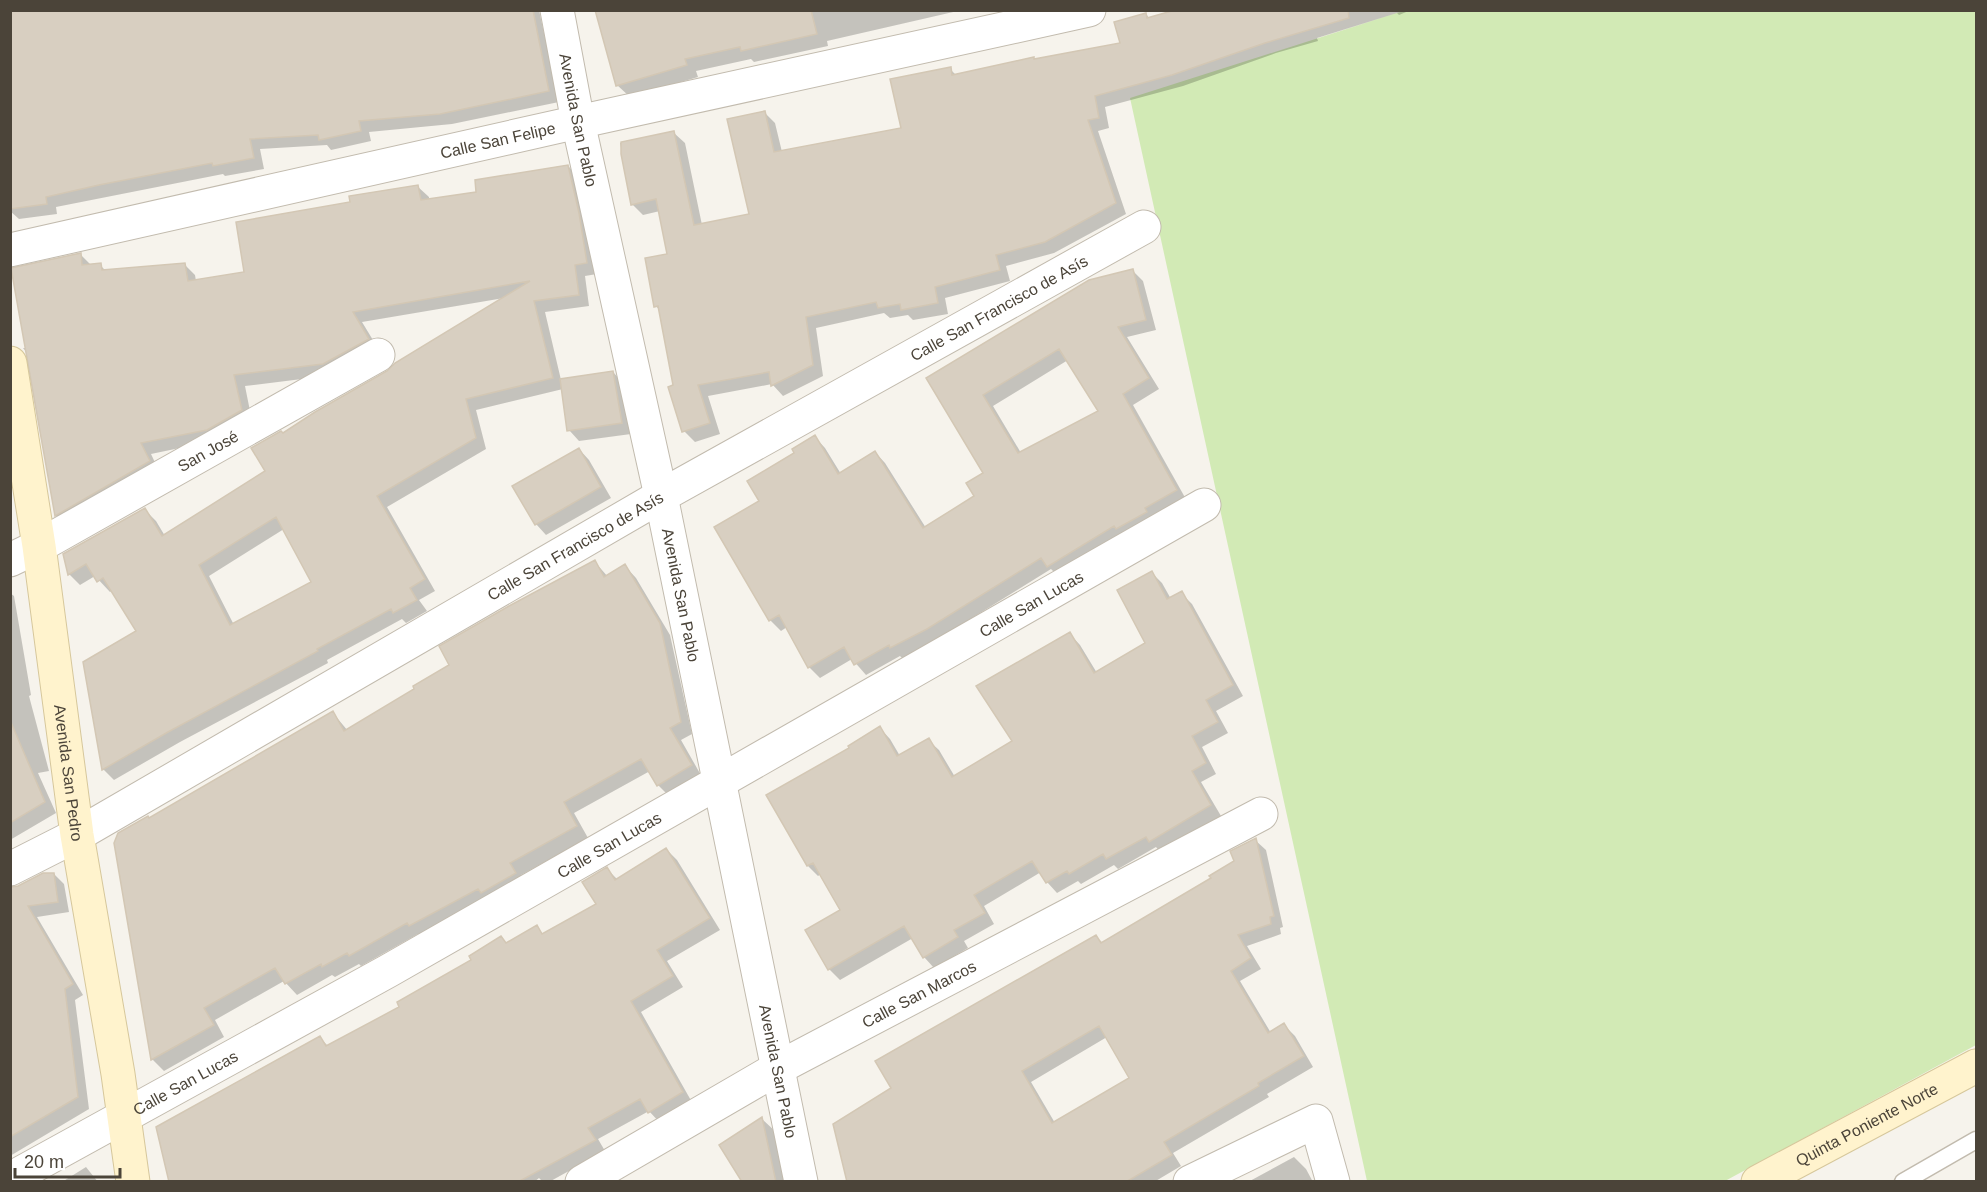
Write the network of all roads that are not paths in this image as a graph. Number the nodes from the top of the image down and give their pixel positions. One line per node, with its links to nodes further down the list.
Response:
1 (557, 10): 3 (street, Avenida San Pablo)
2 (1089, 10): 3 (street, Calle San Felipe)
3 (578, 122): 5 (street, Calle San Felipe); 8 (street, Avenida San Pablo)
4 (1144, 227): 8 (street, Calle San Francisco de Asís)
5 (10, 250)
6 (378, 356): 10 (street, San José)
7 (10, 363): 10 (street, Avenida San Pedro)
8 (661, 496): 11 (street, Avenida San Pablo); 13 (street, Calle San Francisco de Asís)
9 (1204, 505): 11 (street, Calle San Lucas)
10 (25, 553): 13 (street, Avenida San Pedro)
11 (719, 784): 16 (street, Avenida San Pablo); 17 (street, Calle San Lucas)
12 (1261, 814): 16 (street, Calle San Marcos)
13 (77, 835): 14 (street, Calle San Francisco de Asís); 17 (street, Avenida San Pedro)
14 (10, 869)
15 (1977, 1066): 25 (street, Quinta Poniente Norte)
16 (778, 1068): 21 (street, Calle San Marcos); 22 (street, Avenida San Pablo)
17 (124, 1118): 19 (street, Calle San Lucas); 20 (street, Avenida San Pedro)
18 (1977, 1140): 26 (lane)
19 (10, 1179)
20 (133, 1182)
21 (582, 1182)
22 (801, 1182)
23 (1190, 1182): 24 (street)
24 (1333, 1182)
25 (1758, 1182)
26 (1903, 1182)

